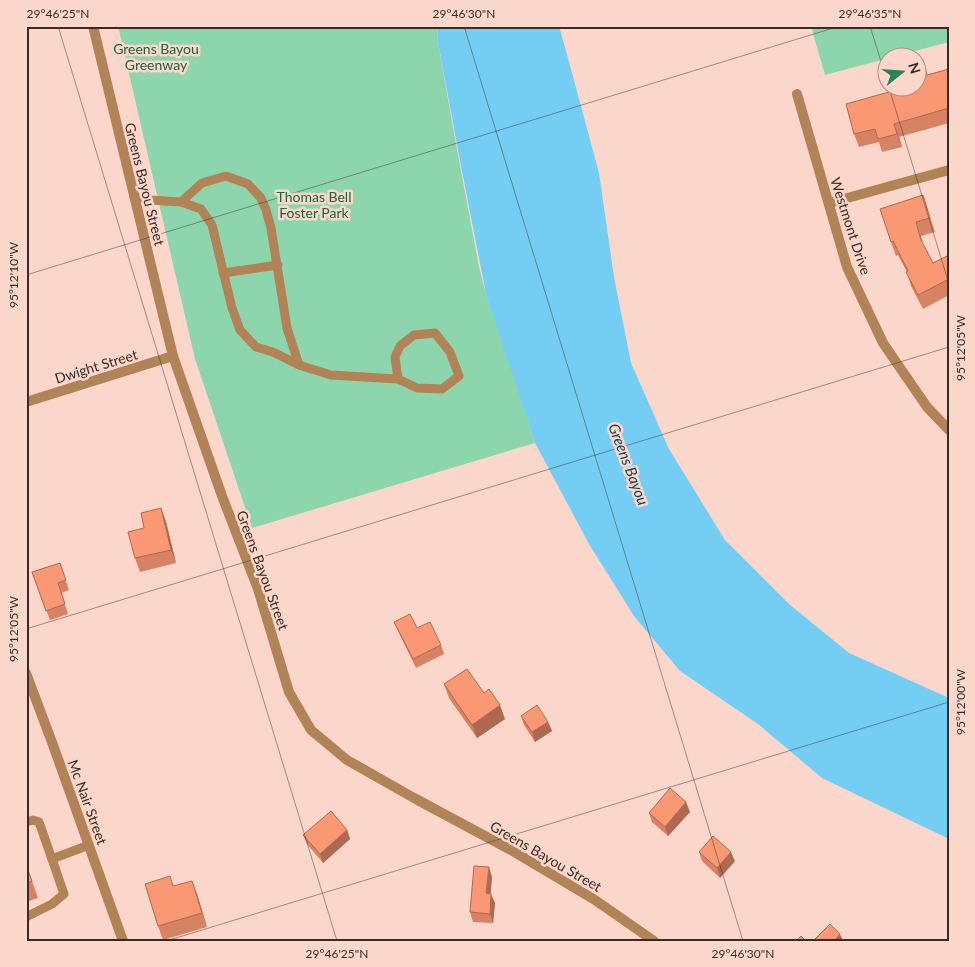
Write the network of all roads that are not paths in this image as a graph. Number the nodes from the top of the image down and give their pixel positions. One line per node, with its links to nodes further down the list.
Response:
1 (93, 26): 4 (street, Greens Bayou Street)
2 (797, 94): 6 (street, Westmont Drive)
3 (949, 170): 6 (street)
4 (134, 197): 5 (lane); 9 (street, Greens Bayou Street)
5 (181, 202): 7 (lane); 8 (lane)
6 (829, 203): 13 (street, Westmont Drive)
7 (278, 266): 8 (lane); 10 (lane)
8 (223, 273): 10 (lane)
9 (173, 356): 12 (street, Dwight Street); 20 (street, Greens Bayou Street)
10 (299, 365): 11 (lane)
11 (398, 379): 11 (lane)
12 (26, 402)
13 (949, 430)
14 (26, 673): 16 (street, Mc Nair Street)
15 (26, 822): 17 (lane)
16 (89, 846): 17 (lane); 19 (street, Mc Nair Street)
17 (52, 859): 18 (lane)
18 (26, 918)
19 (123, 941)
20 (654, 941)

